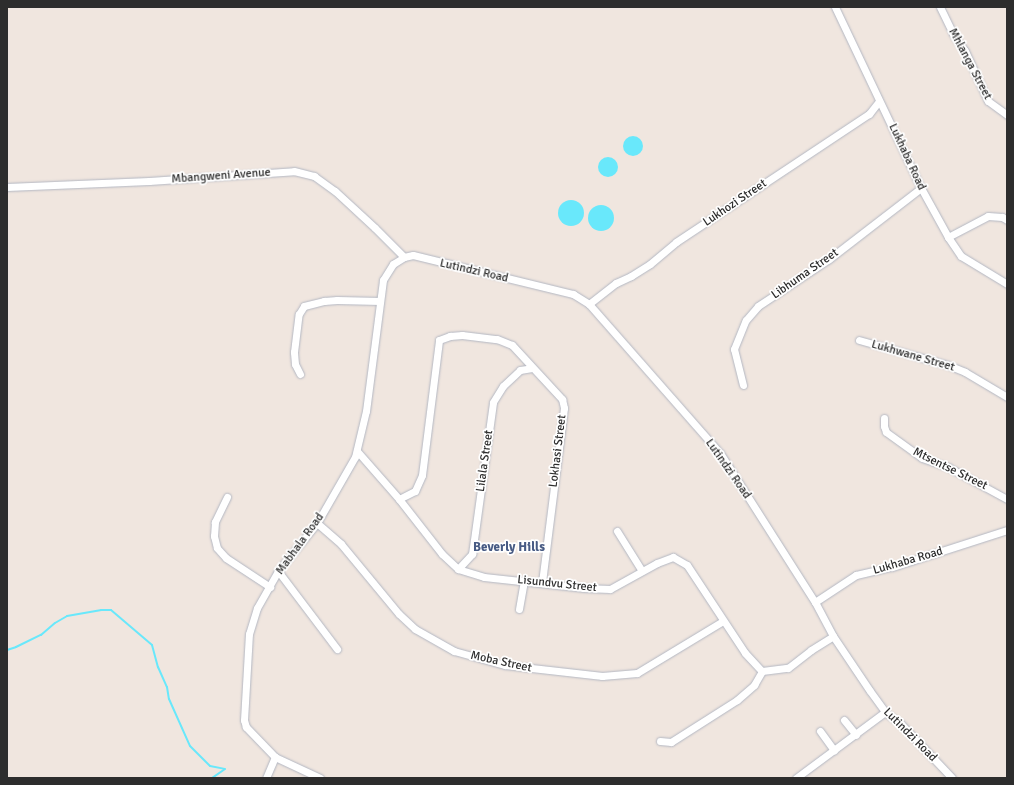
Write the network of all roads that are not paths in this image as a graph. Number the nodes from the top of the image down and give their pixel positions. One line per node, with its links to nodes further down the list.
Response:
1 (835, 7): 3 (street, Lukhaba Road)
2 (940, 7): 4 (street, Mhlanga Street)
3 (879, 101): 6 (street, Lukhaba Road); 12 (street, Lukhozi Street)
4 (1007, 115)
5 (7, 188): 9 (street, Mbangweni Avenue)
6 (921, 188): 8 (street, Lukhaba Road); 16 (street, Libhuma Street)
7 (1007, 220): 8 (street)
8 (948, 237): 10 (street, Lukhaba Road)
9 (404, 258): 11 (street, Mabhala Road); 12 (street, Lutindzi Road)
10 (1007, 284)
11 (380, 301): 15 (street); 19 (street, Mabhala Road)
12 (589, 304): 32 (street, Lutindzi Road)
13 (859, 340): 17 (street, Lukhwane Street)
14 (532, 368): 21 (street, Lokhasi Street); 26 (street, Lilala Street); 30 (street, Lokhasi Street)
15 (300, 374)
16 (743, 386)
17 (1007, 397)
18 (884, 418): 22 (street, Mtsentse Street)
19 (357, 451): 21 (street, Lisundvu Street); 23 (street, Mabhala Road)
20 (227, 497): 31 (street)
21 (399, 499): 26 (street, Lisundvu Street)
22 (1007, 499)
23 (317, 523): 27 (street, Mabhala Road); 34 (street, Moba Street)
24 (1007, 530): 32 (street, Lukhaba Road)
25 (617, 531): 28 (street)
26 (458, 569): 29 (street, Lisundvu Street)
27 (278, 571): 31 (street, Mabhala Road); 36 (street)
28 (642, 571): 30 (street, Lisundvu Street); 34 (street, Lisundvu Street)
29 (524, 581): 30 (street, Lisundvu Street); 33 (street)
30 (542, 583)
31 (270, 587): 44 (street, Mabhala Road)
32 (815, 602): 35 (street, Lutindzi Road)
33 (519, 609)
34 (724, 621): 37 (street, Lisundvu Street)
35 (833, 636): 37 (street); 38 (street, Lutindzi Road)
36 (337, 649)
37 (762, 671): 42 (street)
38 (885, 712): 41 (street); 48 (street, Lutindzi Road)
39 (844, 720): 41 (street)
40 (820, 731): 43 (street)
41 (856, 735): 43 (street)
42 (660, 741)
43 (834, 750): 47 (street)
44 (275, 757): 45 (street); 46 (street, Mabhala Road)
45 (266, 778)
46 (320, 778)
47 (796, 778)
48 (952, 778)

